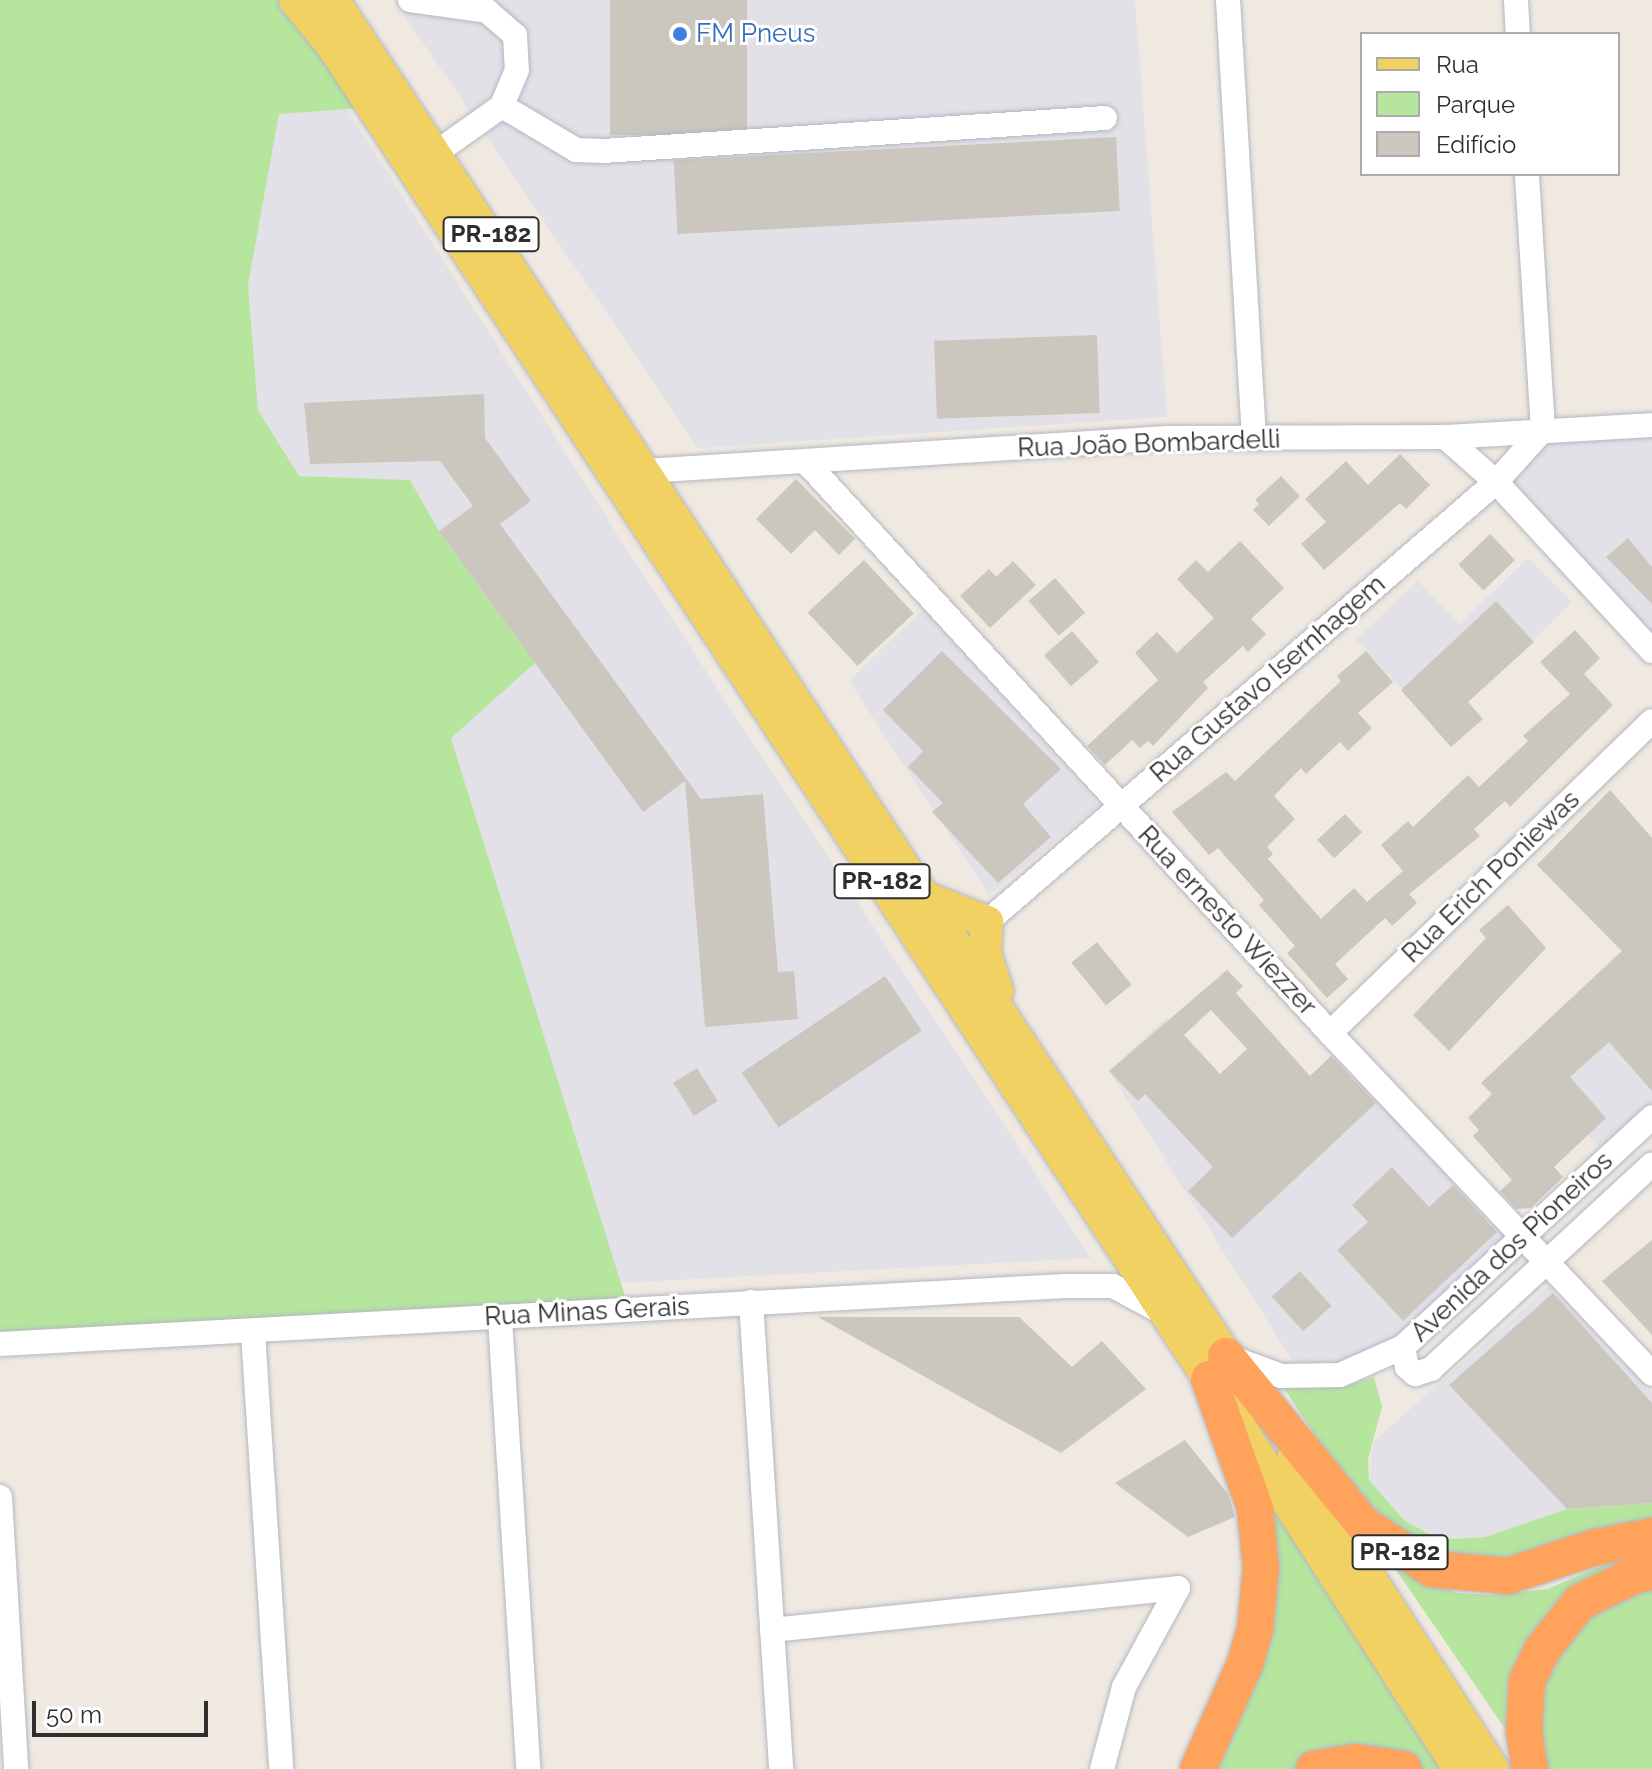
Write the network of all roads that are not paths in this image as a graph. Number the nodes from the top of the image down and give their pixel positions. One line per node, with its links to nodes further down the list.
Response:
1 (295, 0): 30 (main road, PR-182)
2 (410, 0): 7 (street)
3 (1228, 0): 14 (street)
4 (1516, 0): 6 (street)
5 (339, 1): 9 (main road, PR-182)
6 (1518, 32)
7 (502, 106): 8 (street); 9 (street)
8 (1105, 118)
9 (437, 152): 16 (main road, PR-182)
10 (1527, 176): 12 (street)
11 (1652, 425): 12 (street, Rua João Bombardelli)
12 (1543, 430): 13 (street, Rua João Bombardelli); 17 (street, Rua Gustavo Isernhagem)
13 (1445, 437): 14 (street, Rua João Bombardelli); 17 (street)
14 (1254, 438): 15 (street, Rua João Bombardelli)
15 (807, 463): 16 (street, Rua João Bombardelli); 20 (street, Rua ernesto Wiezzer)
16 (645, 471): 21 (main road, PR-182)
17 (1496, 482): 18 (street); 20 (street, Rua Gustavo Isernhagem)
18 (1652, 651)
19 (1652, 721): 24 (street, Rua Erich Poniewas)
20 (1121, 806): 22 (street, Rua Gustavo Isernhagem); 24 (street, Rua ernesto Wiezzer)
21 (924, 897): 22 (main road); 23 (main road, PR-182)
22 (987, 922): 23 (main road)
23 (1010, 1028): 35 (main road, PR-182)
24 (1330, 1033): 27 (street, Rua ernesto Wiezzer)
25 (1652, 1117): 27 (street, Avenida dos Pioneiros)
26 (1652, 1164): 28 (street)
27 (1522, 1238): 28 (street, Rua ernesto Wiezzer); 34 (street, Avenida dos Pioneiros)
28 (1545, 1263): 34 (street); 36 (street, Rua ernesto Wiezzer)
29 (751, 1302): 30 (street, Rua Minas Gerais); 31 (street, Rua Minas Gerais); 40 (street)
30 (1168, 1315): 35 (main road, PR-182)
31 (500, 1319): 32 (street, Rua Minas Gerais); 43 (street)
32 (253, 1332): 33 (street, Rua Minas Gerais); 42 (street)
33 (0, 1344)
34 (1403, 1347): 35 (street, Avenida dos Pioneiros)
35 (1218, 1367): 38 (highway, PR-182); 46 (highway); 49 (main road, PR-182); 50 (main road)
36 (1652, 1374)
37 (0, 1497): 41 (street)
38 (1652, 1536)
39 (1652, 1572): 51 (highway)
40 (772, 1630): 44 (street); 45 (street)
41 (16, 1769)
42 (281, 1769)
43 (528, 1769)
44 (781, 1769)
45 (1102, 1769)
46 (1198, 1769)
47 (1314, 1769): 48 (highway)
48 (1403, 1769)
49 (1459, 1769)
50 (1493, 1769)
51 (1530, 1769)

